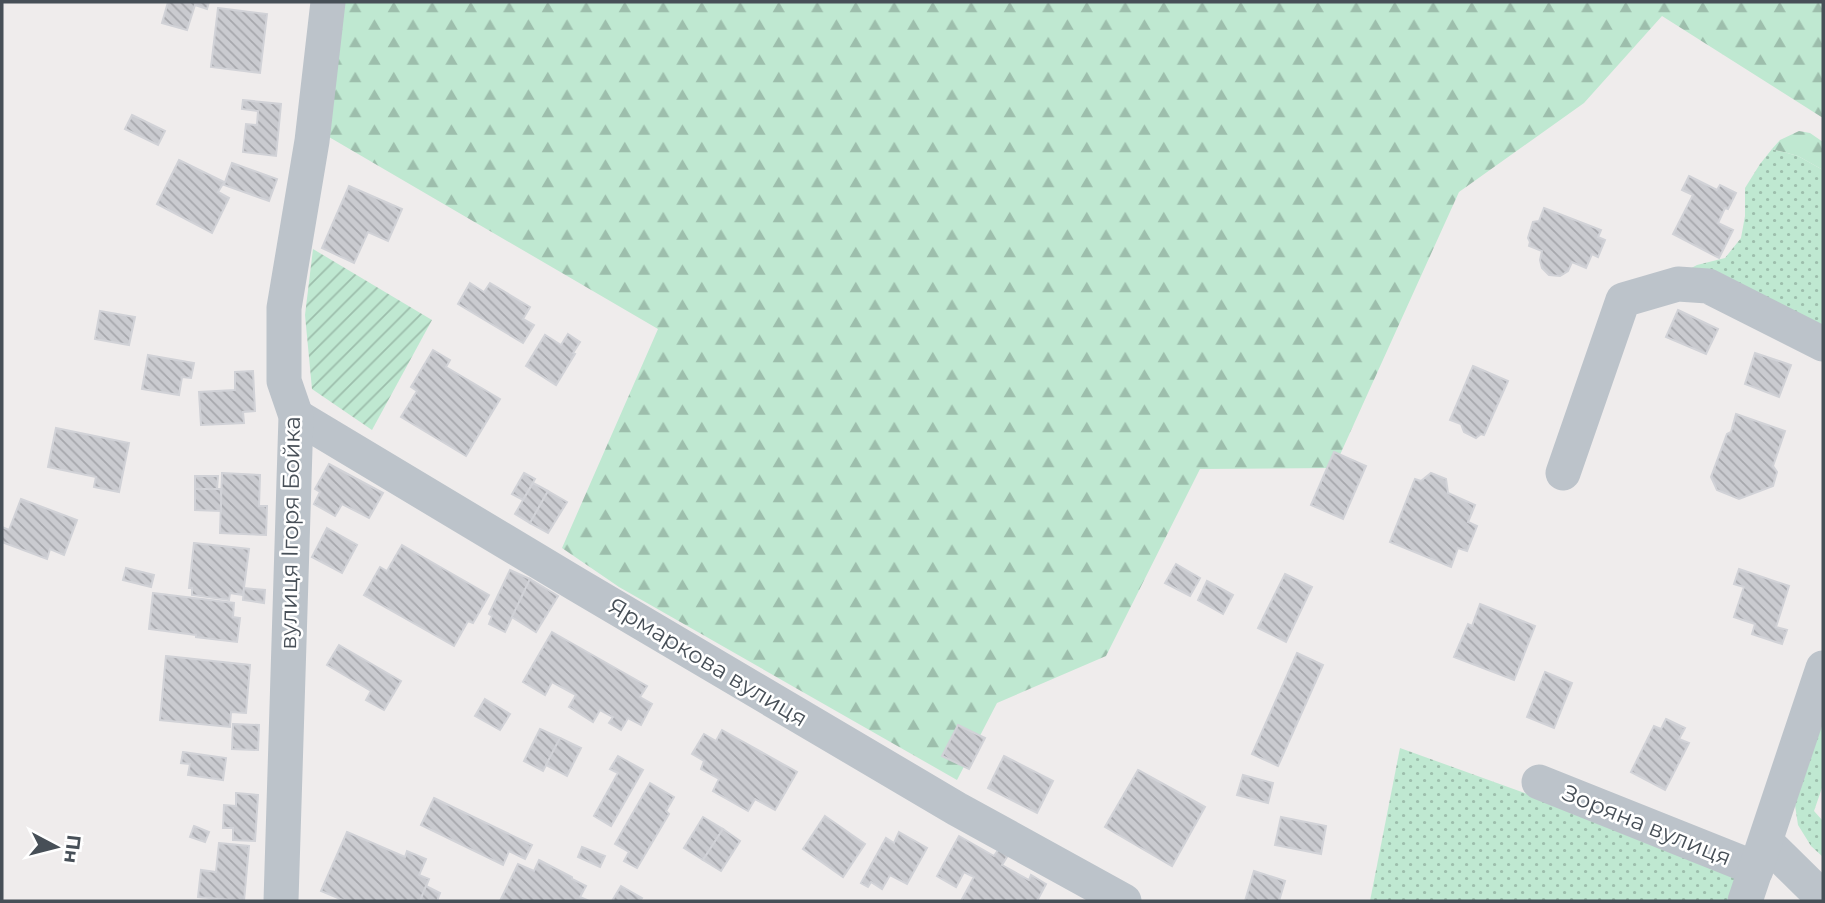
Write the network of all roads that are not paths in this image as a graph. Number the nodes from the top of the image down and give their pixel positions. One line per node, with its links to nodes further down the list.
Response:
1 (328, 2): 3 (street, вулиця Ігоря Бойка)
2 (1823, 344): 4 (street)
3 (296, 416): 9 (street, вулиця Ігоря Бойка); 10 (street, Ярмаркова вулиця)
4 (1563, 473)
5 (1823, 668): 7 (street)
6 (1539, 782): 7 (street, Зоряна вулиця)
7 (1755, 871): 8 (street)
8 (1823, 898)
9 (281, 901)
10 (1124, 901)

